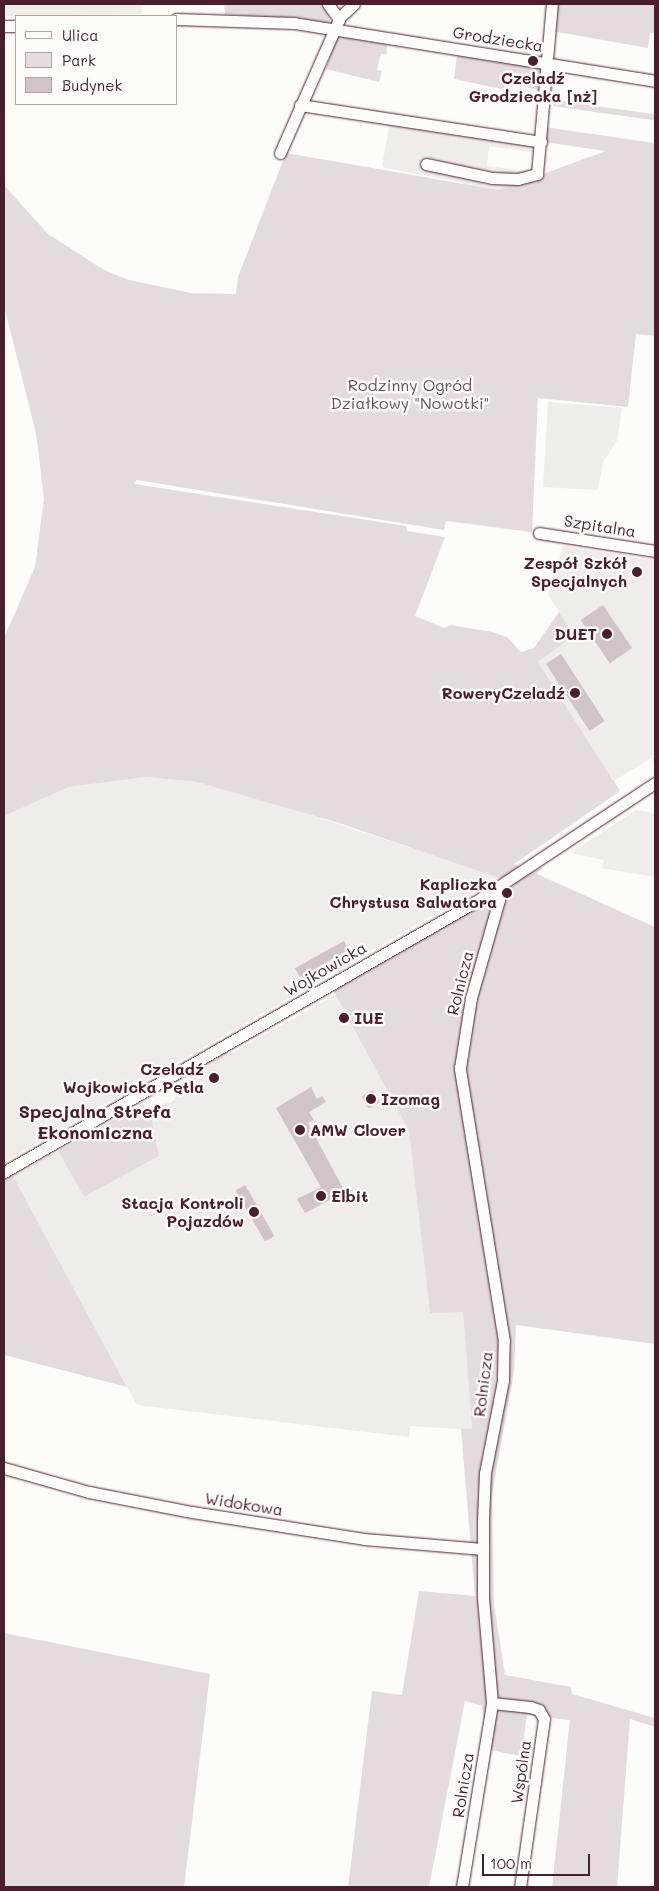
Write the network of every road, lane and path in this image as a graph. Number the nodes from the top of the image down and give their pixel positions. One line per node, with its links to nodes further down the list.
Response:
1 (328, 4): 5 (street)
2 (354, 4): 5 (street)
3 (552, 4): 6 (street)
4 (178, 19): 5 (street, Grodziecka)
5 (338, 24): 6 (street, Grodziecka); 8 (street)
6 (546, 63): 7 (street, Grodziecka); 9 (street)
7 (655, 81)
8 (300, 105): 9 (street); 10 (street)
9 (541, 142): 11 (street)
10 (280, 153)
11 (426, 164)
12 (539, 533): 13 (street, Szpitalna)
13 (655, 551)
14 (655, 783): 15 (street, Wojkowicka)
15 (496, 889): 16 (street, Wojkowicka); 18 (street, Rolnicza)
16 (4, 1172)
17 (4, 1468): 18 (street, Widokowa)
18 (483, 1549): 19 (street, Rolnicza)
19 (492, 1703): 20 (street, Rolnicza); 21 (street, Wspólna)
20 (462, 1887)
21 (520, 1887)

